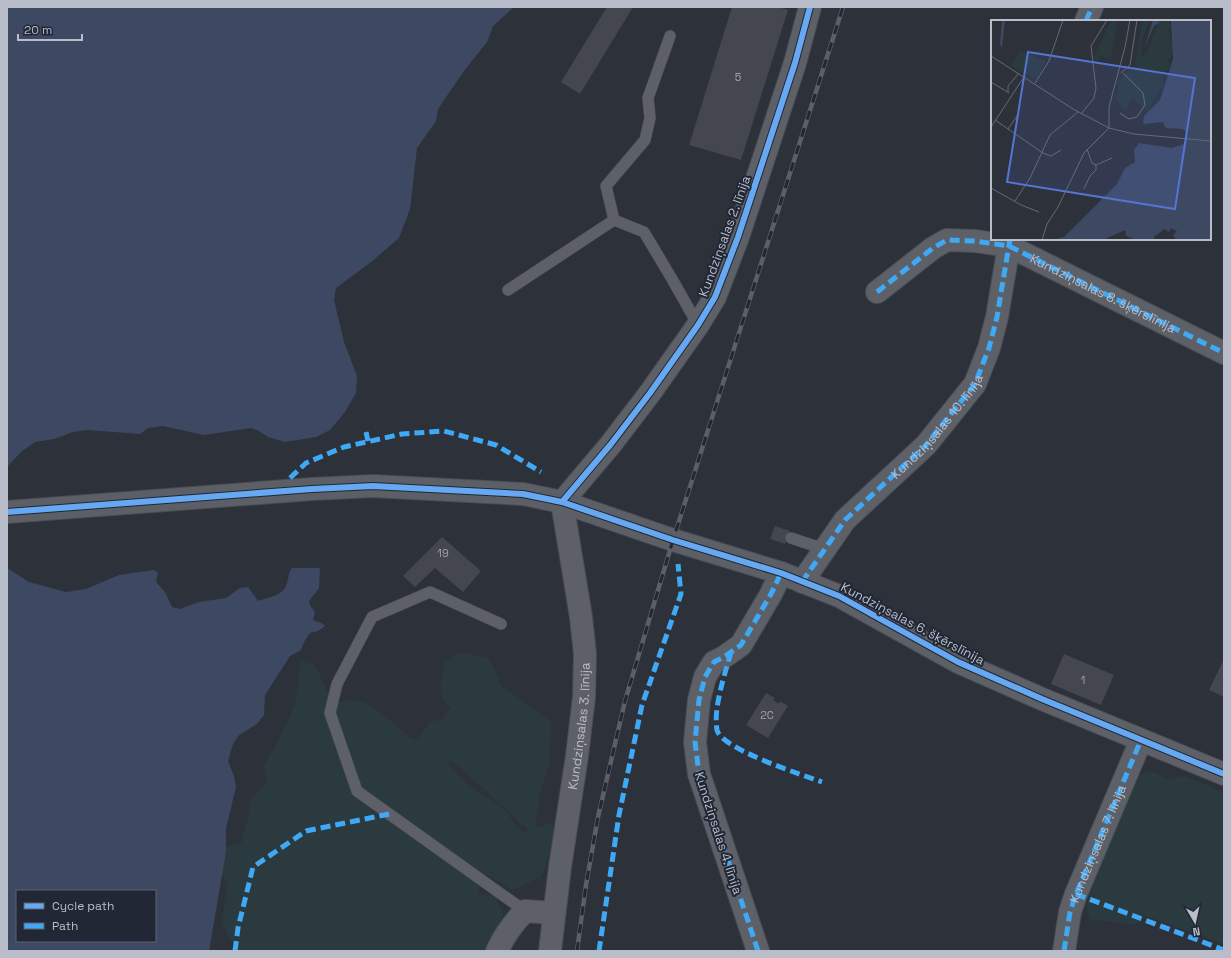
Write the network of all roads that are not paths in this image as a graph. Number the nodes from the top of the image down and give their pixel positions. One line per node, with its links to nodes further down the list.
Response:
1 (810, 7): 9 (street, Kundziņsalas 2. līnija)
2 (1092, 7): 3 (street)
3 (1086, 20)
4 (670, 36): 5 (lane)
5 (614, 220): 7 (lane); 9 (lane)
6 (1010, 243): 8 (street, Kundziņsalas 8. šķērslīnija); 10 (street, Kundziņsalas 8. šķērslīnija); 14 (street, Kundziņsalas 10. līnija)
7 (508, 290)
8 (877, 292)
9 (698, 325): 11 (street, Kundziņsalas 2. līnija)
10 (1224, 352)
11 (562, 502): 12 (street, Kundziņsalas 6. šķērslīnija); 15 (street, Kundziņsalas 6. šķērslīnija); 21 (street, Kundziņsalas 3. līnija)
12 (7, 512)
13 (791, 538): 14 (lane)
14 (826, 548): 16 (street, Kundziņsalas 10. līnija)
15 (781, 573): 16 (street, Kundziņsalas 6. šķērslīnija); 24 (street, Kundziņsalas 4. līnija)
16 (802, 582): 18 (street, Kundziņsalas 6. šķērslīnija)
17 (501, 624): 20 (lane)
18 (1141, 740): 19 (street, Kundziņsalas 6. šķērslīnija); 25 (street, Kundziņsalas 7. līnija)
19 (1224, 774)
20 (524, 911): 21 (street); 22 (street)
21 (554, 913): 23 (street, Kundziņsalas 3. līnija)
22 (497, 951)
23 (550, 951)
24 (758, 951)
25 (1064, 951)

